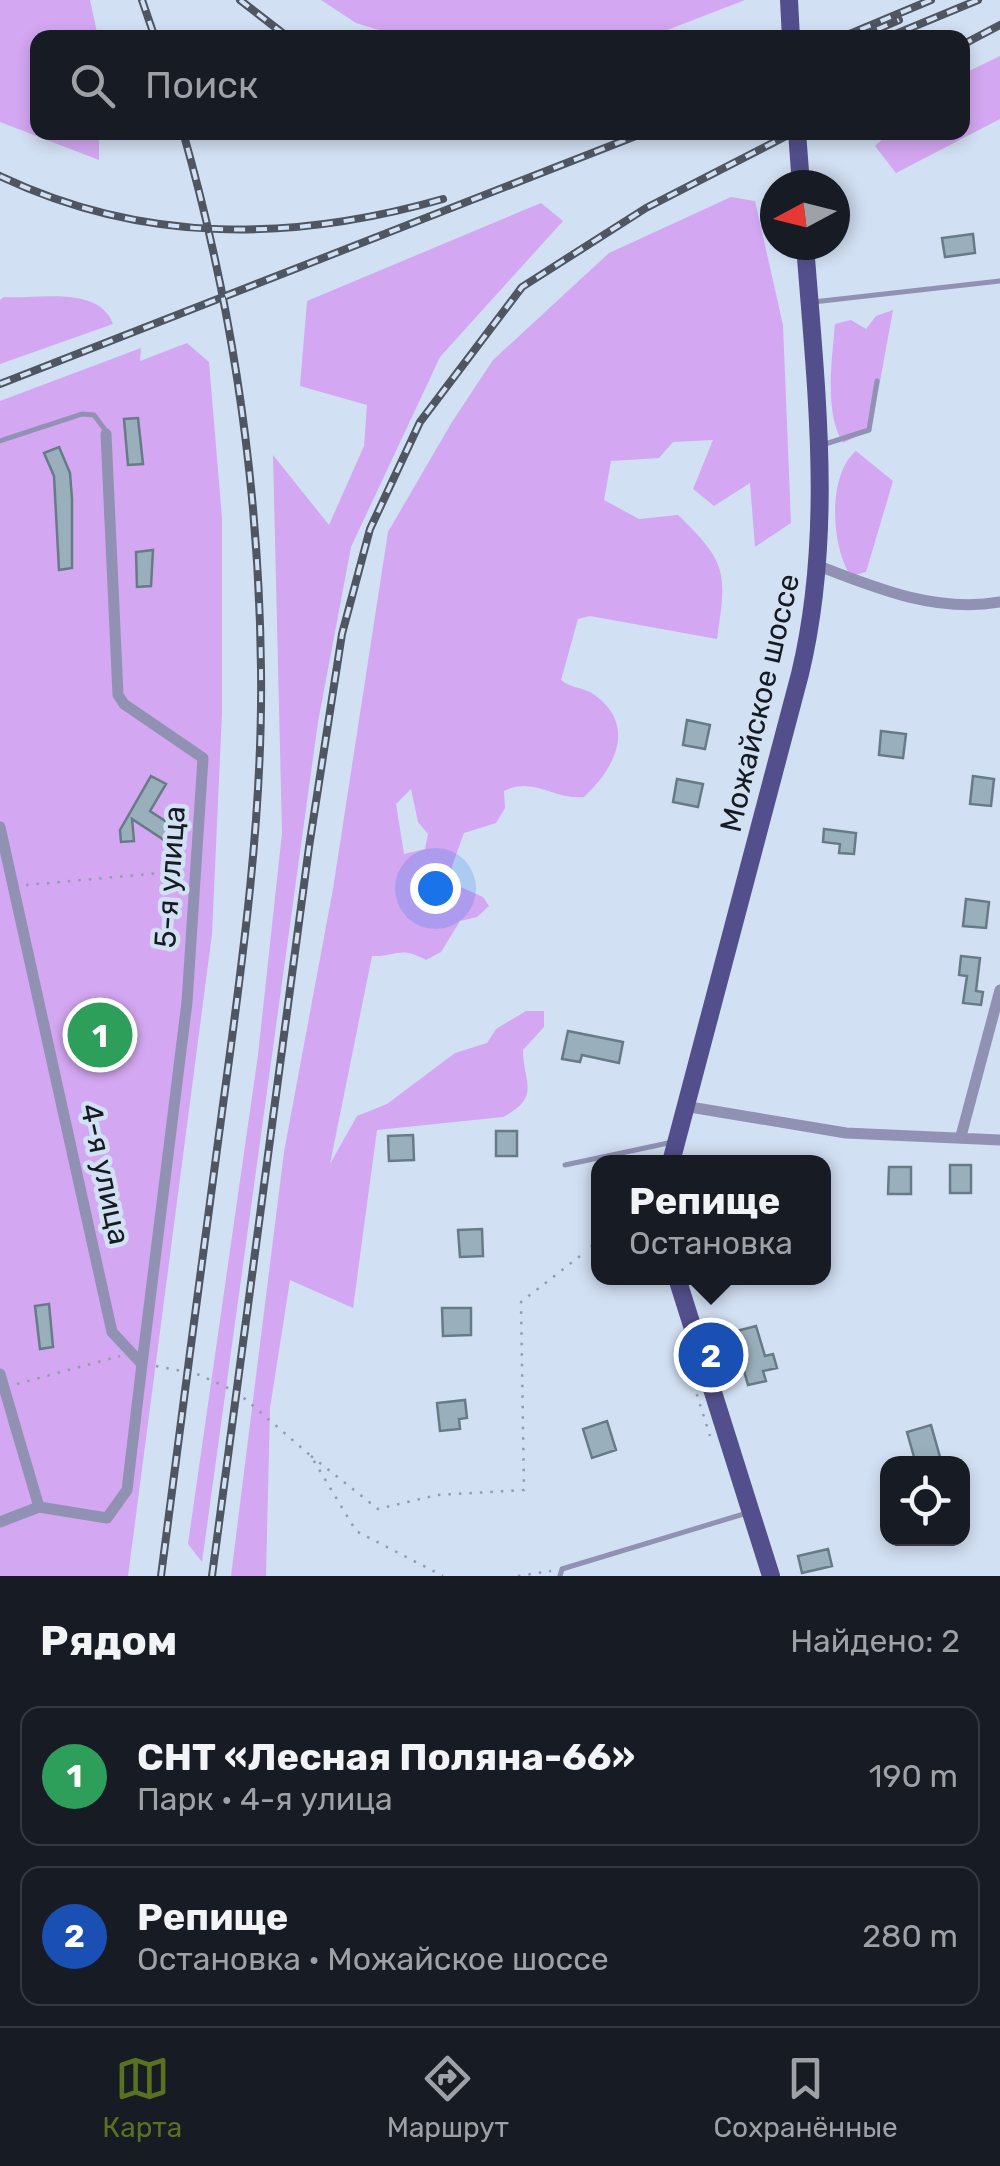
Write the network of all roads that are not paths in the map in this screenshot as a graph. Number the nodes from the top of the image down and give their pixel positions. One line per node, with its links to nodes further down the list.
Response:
1 (789, 0): 2 (main road)
2 (791, 30)
3 (798, 140): 4 (main road)
4 (800, 170)
5 (806, 260): 7 (main road, Можайское шоссе)
6 (1000, 281): 7 (lane)
7 (810, 303): 11 (main road, Можайское шоссе)
8 (877, 380): 11 (lane)
9 (106, 434): 10 (lane); 25 (street, 5-я улица)
10 (0, 441)
11 (819, 446): 12 (main road, Можайское шоссе)
12 (819, 566): 13 (street); 16 (main road, Можайское шоссе)
13 (1000, 602)
14 (0, 827): 25 (street, 4-я улица)
15 (1000, 990): 17 (street)
16 (684, 1106): 17 (street); 19 (main road, Можайское шоссе)
17 (962, 1136): 18 (street)
18 (1000, 1140)
19 (676, 1142): 20 (lane); 21 (main road, Можайское шоссе)
20 (613, 1155)
21 (673, 1155)
22 (591, 1160): 23 (lane)
23 (565, 1165)
24 (679, 1285): 28 (main road)
25 (142, 1364): 27 (street)
26 (0, 1374): 27 (street)
27 (39, 1506): 29 (street)
28 (750, 1512): 30 (lane); 31 (main road)
29 (0, 1522)
30 (561, 1572)
31 (770, 1576)

